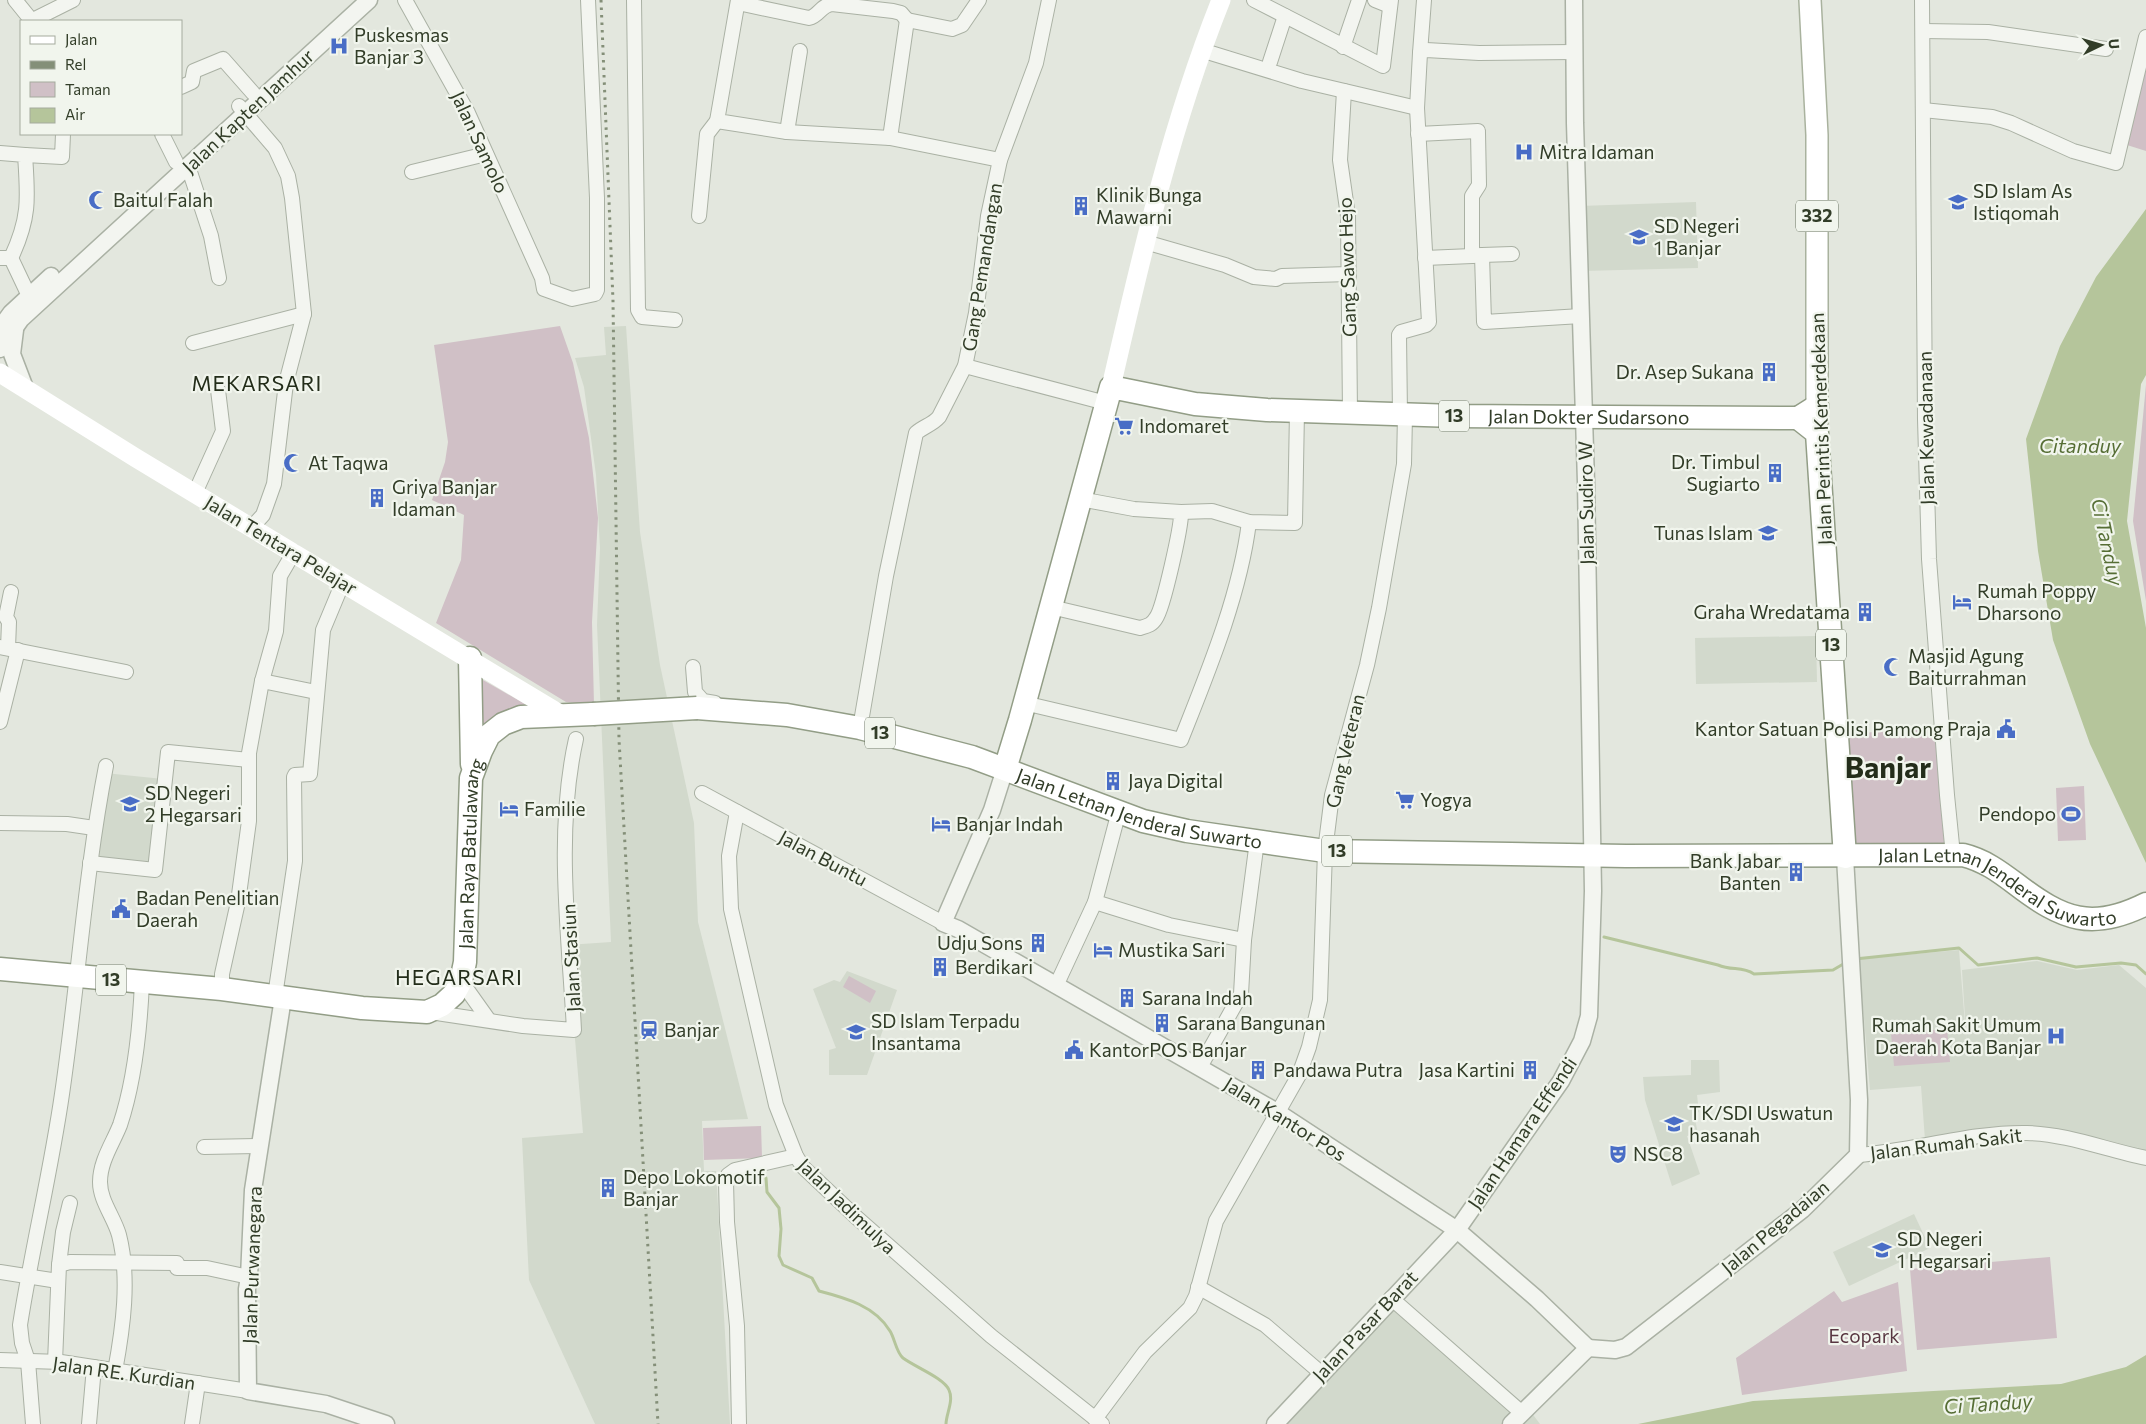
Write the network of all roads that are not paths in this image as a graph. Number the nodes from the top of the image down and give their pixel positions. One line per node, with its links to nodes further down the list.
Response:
1 (15, 0): 21 (street)
2 (73, 0): 22 (street)
3 (354, 0): 35 (street, Jalan Kapten Jamhur)
4 (369, 0): 37 (street, Jalan Kapten Jamhur)
5 (405, 0): 46 (street, Jalan Samolo)
6 (588, 0): 46 (street, Jalan Samolo)
7 (634, 0): 64 (street)
8 (979, 0): 23 (street)
9 (1049, 0): 48 (street, Gang Pemandangan)
10 (1221, 0): 28 (main road)
11 (1254, 0): 20 (street)
12 (1359, 0): 26 (street)
13 (1375, 0): 19 (street)
14 (1424, 0): 31 (street)
15 (1574, 0): 30 (street, Jalan Sudiro W)
16 (1810, 0): 73 (main road, Jalan Perintis Kemerdekaan / 332)
17 (1922, 0): 24 (street, Jalan Kewadanaan)
18 (738, 1): 23 (street); 39 (street)
19 (1390, 3): 26 (street)
20 (1285, 16): 26 (street); 32 (street)
21 (30, 20)
22 (33, 20)
23 (907, 20): 44 (street)
24 (1923, 31): 27 (street); 38 (street, Jalan Kewadanaan)
25 (2146, 37): 38 (street)
26 (1343, 47)
27 (2106, 49)
28 (1201, 50): 34 (street); 53 (main road)
29 (800, 51): 40 (street)
30 (1574, 52): 31 (street); 63 (street, Jalan Sudiro W)
31 (1420, 53): 36 (street)
32 (1270, 62)
33 (182, 87): 35 (street)
34 (1344, 91): 36 (street); 58 (street, Gang Sawo Hejo)
35 (253, 93): 37 (street, Jalan Kapten Jamhur)
36 (1417, 108): 41 (street)
37 (242, 110): 49 (street, Jalan Kapten Jamhur); 61 (street)
38 (1923, 110): 112 (street, Jalan Kewadanaan)
39 (717, 121): 40 (street); 51 (street)
40 (787, 132): 44 (street)
41 (1418, 134): 55 (street); 57 (street)
42 (63, 135): 47 (street)
43 (163, 135): 49 (street)
44 (890, 138): 48 (street)
45 (0, 153): 47 (street)
46 (486, 154): 50 (street)
47 (25, 155): 56 (street)
48 (1000, 160): 68 (street, Gang Pemandangan)
49 (182, 164): 52 (street, Jalan Kapten Jamhur); 59 (street)
50 (412, 172)
51 (699, 216)
52 (118, 222): 60 (street, Jalan Kapten Jamhur); 62 (street, Jalan Kapten Jamhur)
53 (1145, 242): 58 (street); 72 (main road)
54 (1512, 254): 55 (street)
55 (1477, 255): 57 (street); 63 (street)
56 (5, 258): 60 (street)
57 (1425, 258): 76 (street, Gang Veteran)
58 (1349, 274): 75 (street, Gang Sawo Hejo)
59 (219, 278)
60 (29, 296): 62 (street, Jalan Kapten Jamhur)
61 (304, 314): 66 (street); 84 (street)
62 (11, 316): 65 (street, Jalan Kapten Jamhur); 67 (street, Jalan Kapten Jamhur); 70 (street)
63 (1581, 316): 77 (street, Jalan Sudiro W)
64 (674, 320)
65 (0, 328)
66 (194, 343)
67 (0, 349)
68 (965, 366): 72 (street); 99 (street, Gang Pemandangan)
69 (0, 373): 70 (main road, Jalan Tentara Pelajar)
70 (25, 388): 80 (main road, Jalan Tentara Pelajar)
71 (218, 390): 80 (street)
72 (1108, 395): 74 (highway, Jalan Dokter Sudarsono / 13); 81 (highway)
73 (1817, 406): 78 (highway); 79 (main road, Jalan Perintis Kemerdekaan / 332)
74 (1297, 412): 75 (highway, Jalan Dokter Sudarsono / 13); 83 (street)
75 (1350, 413): 76 (highway, Jalan Dokter Sudarsono / 13)
76 (1403, 415): 77 (highway, Jalan Dokter Sudarsono / 13); 111 (street, Gang Veteran)
77 (1584, 416): 78 (highway, Jalan Dokter Sudarsono / 13); 113 (street, Jalan Sudiro W)
78 (1798, 418): 79 (highway)
79 (1817, 433): 114 (highway, Jalan Perintis Kemerdekaan / 13)
80 (195, 493): 84 (main road, Jalan Tentara Pelajar)
81 (1080, 499): 82 (street); 88 (highway)
82 (1181, 512): 83 (street); 88 (street)
83 (1249, 522): 95 (street)
84 (252, 528): 85 (main road, Jalan Tentara Pelajar)
85 (294, 552): 86 (main road, Jalan Tentara Pelajar); 93 (street)
86 (342, 582): 90 (main road, Jalan Tentara Pelajar); 94 (street)
87 (11, 592): 89 (street)
88 (1051, 607): 95 (highway)
89 (9, 648): 92 (street); 98 (street)
90 (470, 658): 97 (main road, Jalan Tentara Pelajar); 104 (highway)
91 (693, 667): 99 (street)
92 (126, 672)
93 (262, 681): 94 (street); 101 (street)
94 (316, 692): 126 (street)
95 (1024, 703): 103 (highway)
96 (697, 708): 97 (highway, Jalan Raya Batulawang / 13, bridge); 99 (highway, Jalan Letnan Jenderal Suwarto / 13)
97 (563, 716): 104 (highway, Jalan Raya Batulawang / 13)
98 (0, 722)
99 (856, 727): 103 (highway, Jalan Letnan Jenderal Suwarto / 13)
100 (576, 739): 128 (street, Jalan Stasiun)
101 (249, 760): 115 (street); 125 (street)
102 (106, 766): 109 (street)
103 (1005, 769): 106 (highway, Jalan Letnan Jenderal Suwarto / 13); 118 (street)
104 (471, 778): 122 (highway, Jalan Raya Batulawang / 13)
105 (702, 793): 107 (street, Jalan Buntu)
106 (1119, 811): 110 (highway, Jalan Letnan Jenderal Suwarto / 13); 116 (street)
107 (737, 812): 118 (street, Jalan Buntu); 134 (street, Jalan Jadimulya)
108 (0, 823): 109 (street)
109 (94, 828): 115 (street)
110 (1256, 841): 111 (highway, Jalan Letnan Jenderal Suwarto / 13); 119 (street)
111 (1325, 851): 113 (highway, Jalan Letnan Jenderal Suwarto / 13); 130 (street, Gang Veteran)
112 (1952, 851): 114 (highway, Jalan Letnan Jenderal Suwarto / 13); 117 (highway, Jalan Letnan Jenderal Suwarto / 13)
113 (1592, 855): 114 (highway, 13); 137 (street, Jalan Hamara Effendi)
114 (1844, 857): 133 (street)
115 (90, 864): 121 (street)
116 (1095, 902): 119 (street); 124 (street)
117 (2146, 904)
118 (943, 923): 124 (street, Jalan Kantor Pos)
119 (1244, 940): 129 (street)
120 (0, 969): 121 (highway, 13)
121 (78, 976): 123 (highway, 13); 141 (street)
122 (461, 981): 127 (highway, Jalan Raya Batulawang / 13); 128 (street)
123 (142, 982): 125 (highway, 13); 138 (street)
124 (1056, 986): 129 (street, Jalan Kantor Pos)
125 (222, 989): 126 (highway, 13)
126 (279, 997): 127 (highway, 13); 131 (street, Jalan Purwanegara)
127 (426, 1012): 128 (street, Jalan Stasiun)
128 (488, 1019)
129 (1200, 1067): 130 (street, Jalan Kantor Pos)
130 (1277, 1112): 137 (street, Jalan Kantor Pos); 144 (street, Gang Veteran)
131 (260, 1146): 132 (street); 142 (street, Jalan Purwanegara)
132 (204, 1147)
133 (1858, 1155): 135 (street, Jalan Rumah Sakit); 146 (street, Jalan Pegadaian)
134 (796, 1156): 156 (street, Jalan Jadimulya); 161 (street)
135 (2146, 1158)
136 (70, 1203): 139 (street)
137 (1457, 1230): 145 (street, Jalan Pasar Barat); 146 (street, Jalan Kantor Pos)
138 (123, 1262): 139 (street); 142 (street); 151 (street)
139 (59, 1265): 143 (street)
140 (0, 1272): 141 (street)
141 (28, 1276): 143 (street); 148 (street)
142 (249, 1277): 154 (street, Jalan Purwanegara)
143 (58, 1281): 149 (street)
144 (1198, 1287): 152 (street); 156 (street, Gang Veteran)
145 (1391, 1298): 152 (street, Jalan Pasar Barat); 155 (street)
146 (1588, 1348): 155 (street)
147 (0, 1360): 148 (street, Jalan RE. Kurdian)
148 (28, 1361): 149 (street, Jalan RE. Kurdian); 157 (street)
149 (55, 1362): 150 (street, Jalan RE. Kurdian)
150 (94, 1368): 151 (street, Jalan RE. Kurdian); 158 (street)
151 (115, 1371): 153 (street, Jalan RE. Kurdian)
152 (1321, 1373): 162 (street, Jalan Pasar Barat)
153 (198, 1384): 154 (street, Jalan RE. Kurdian); 159 (street)
154 (248, 1391): 160 (street)
155 (1517, 1419)
156 (1099, 1421)
157 (33, 1424)
158 (89, 1424)
159 (192, 1424)
160 (386, 1424)
161 (739, 1424)
162 (1275, 1424)

